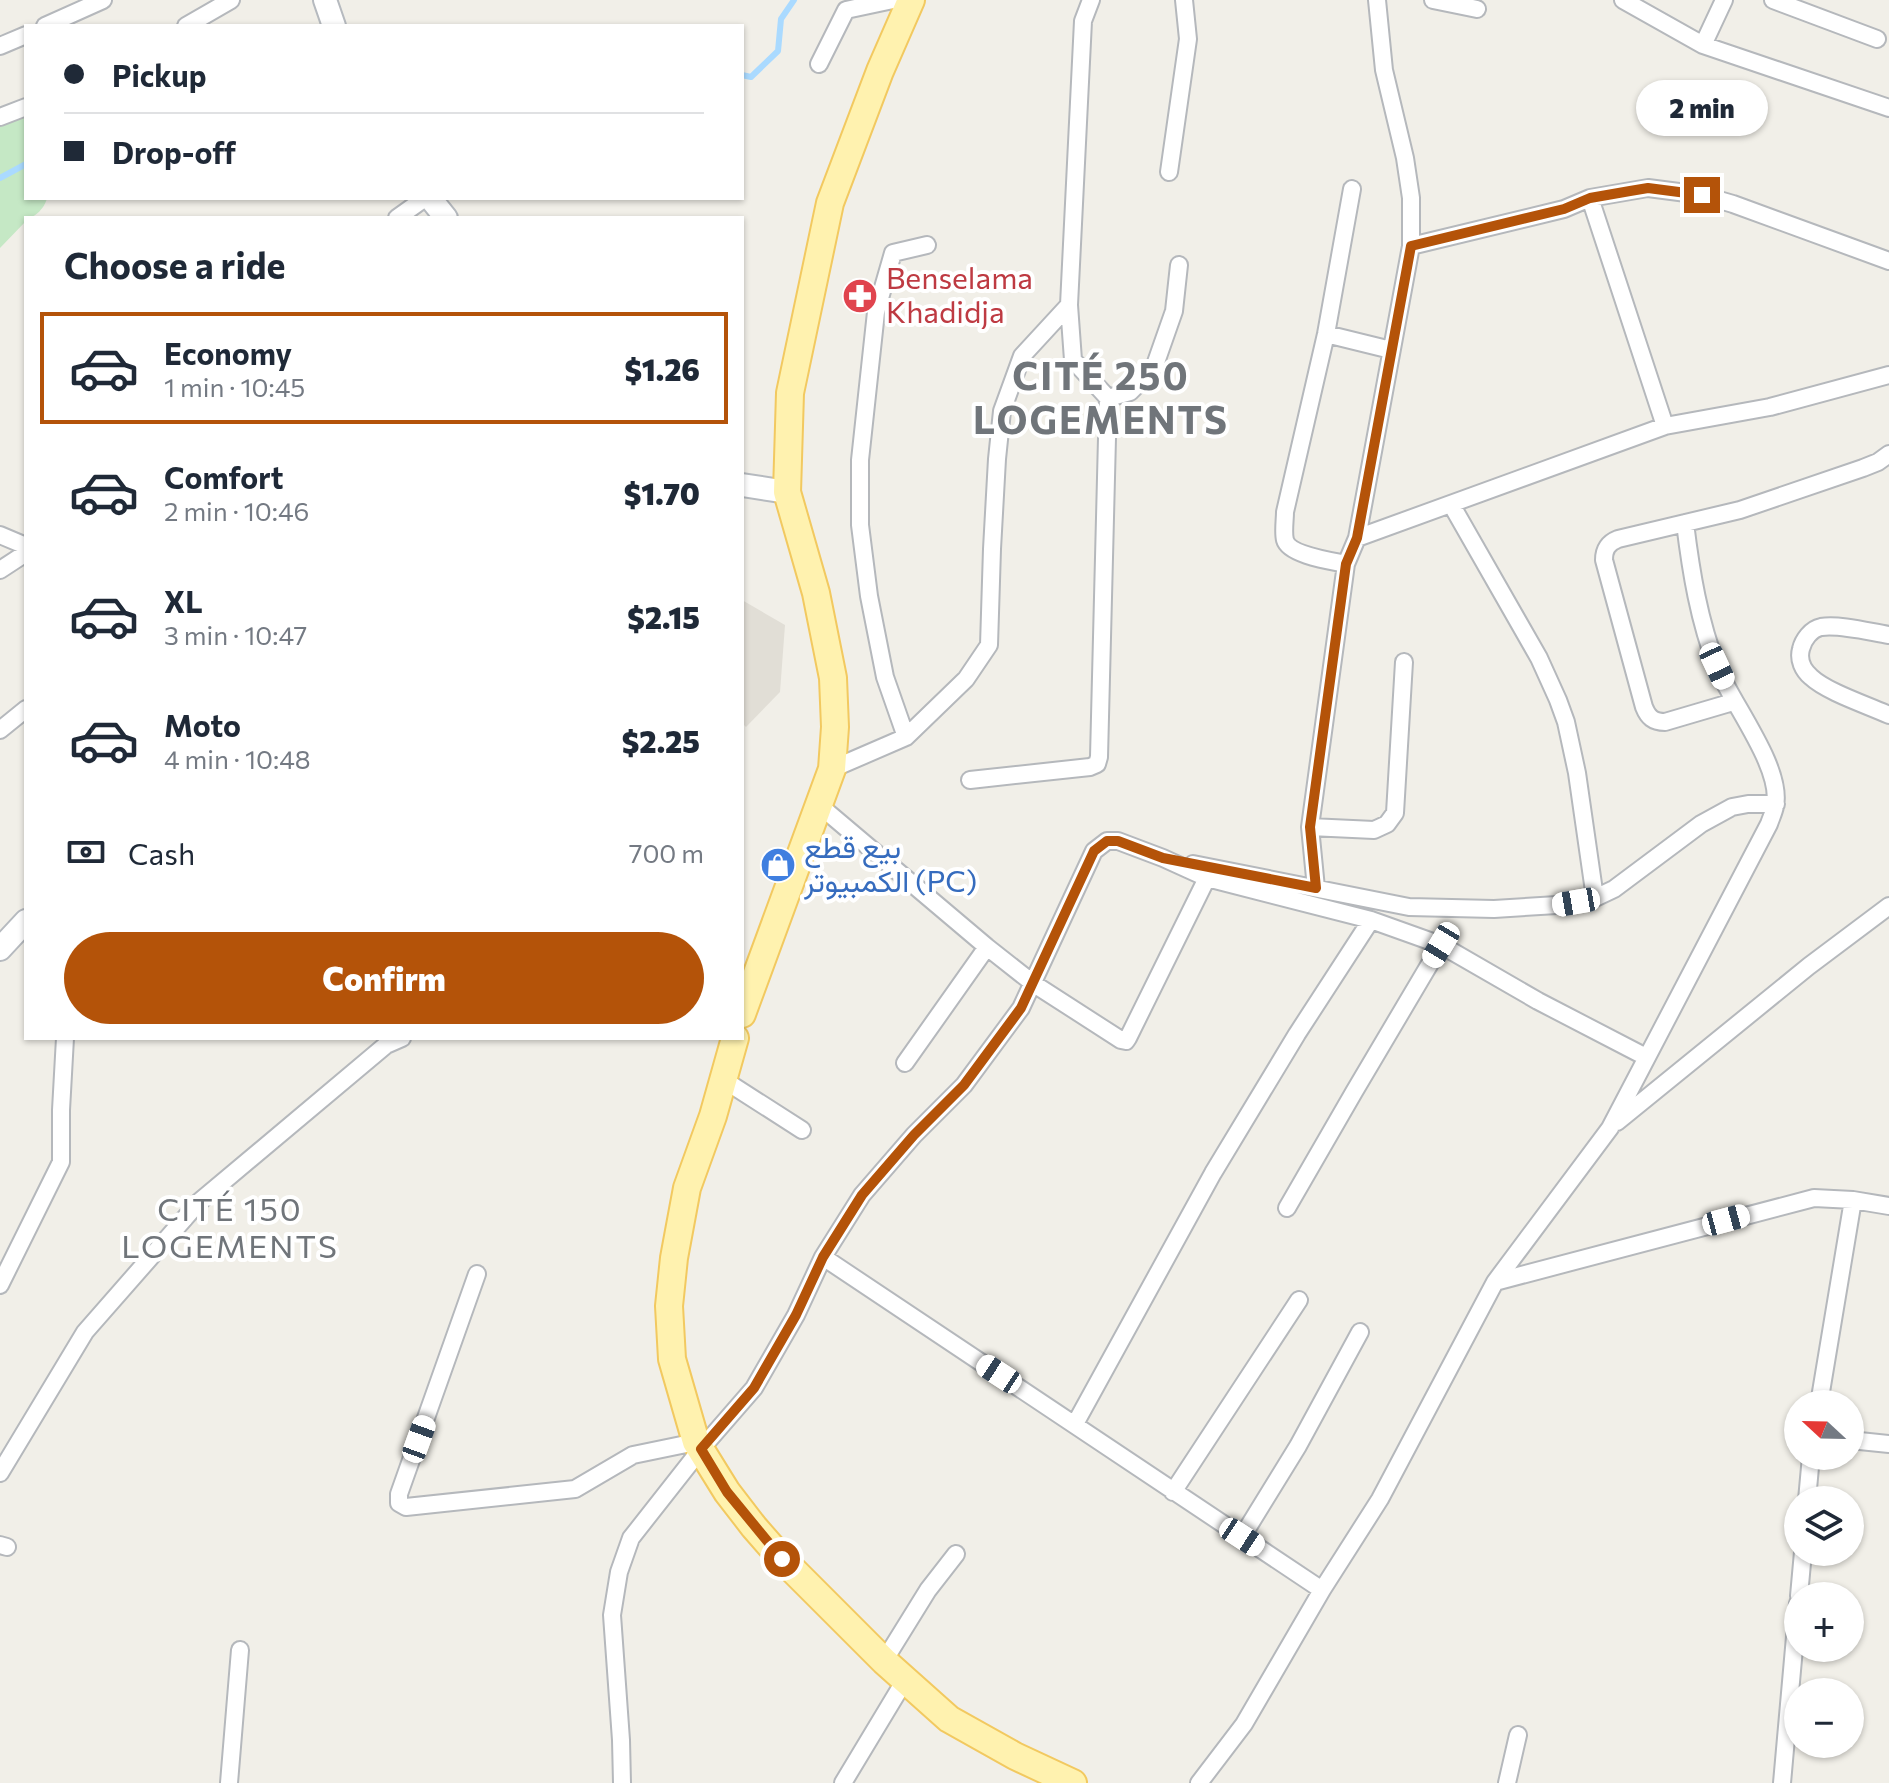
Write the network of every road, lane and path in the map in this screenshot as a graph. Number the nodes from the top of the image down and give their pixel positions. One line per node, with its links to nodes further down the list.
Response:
1 (103, 0): 14 (street)
2 (231, 0): 15 (street)
3 (325, 0): 16 (main road)
4 (893, 0): 21 (street)
5 (911, 0): 44 (main road)
6 (1091, 0): 36 (street)
7 (1184, 0): 25 (street)
8 (1377, 0): 33 (street)
9 (1433, 0): 13 (street)
10 (1623, 0): 19 (street)
11 (1724, 0): 19 (street)
12 (1773, 0): 18 (street)
13 (1477, 9)
14 (49, 24)
15 (189, 24)
16 (333, 24)
17 (24, 36): 20 (street)
18 (1877, 39)
19 (1703, 45): 23 (street)
20 (0, 46)
21 (819, 64)
22 (24, 108): 24 (street)
23 (1889, 108)
24 (0, 117)
25 (1169, 172)
26 (1352, 189): 37 (street)
27 (1590, 198): 33 (street); 34 (street); 41 (street)
28 (424, 200): 30 (street)
29 (429, 200): 31 (main road)
30 (400, 216)
31 (444, 216)
32 (927, 245): 59 (street)
33 (1411, 246): 38 (street)
34 (1889, 261)
35 (1179, 265): 40 (street)
36 (1069, 305): 40 (street); 59 (street)
37 (1326, 334): 38 (street); 51 (street)
38 (1391, 350): 48 (street)
39 (1889, 375): 41 (street)
40 (1108, 398): 61 (street)
41 (1665, 426): 45 (street)
42 (1889, 454): 46 (street)
43 (744, 485): 44 (main road)
44 (787, 492): 60 (main road)
45 (1451, 504): 48 (street); 68 (street)
46 (1685, 523): 55 (street); 55 (street)
47 (0, 535): 49 (street)
48 (1357, 538): 51 (street)
49 (24, 545)
50 (24, 554): 52 (street)
51 (1346, 564): 64 (street)
52 (0, 570)
53 (1889, 635): 57 (street)
54 (1404, 662): 64 (street)
55 (1733, 702): 62 (street)
56 (24, 711): 58 (street)
57 (1889, 715)
58 (0, 730)
59 (906, 737): 60 (street)
60 (832, 769): 63 (main road)
61 (970, 780)
62 (1776, 804): 68 (street); 80 (street)
63 (819, 805): 73 (street); 76 (main road)
64 (1310, 827): 67 (street)
65 (1163, 858): 66 (street); 67 (street); 75 (street)
66 (1207, 878): 70 (street); 75 (street)
67 (1316, 888): 68 (street)
68 (1595, 898)
69 (1889, 906): 83 (street)
70 (1371, 920): 72 (street); 95 (street)
71 (24, 923): 74 (main road)
72 (1441, 945): 80 (street); 87 (street)
73 (987, 947): 75 (street); 81 (street)
74 (0, 949)
75 (1034, 984): 88 (street)
76 (744, 1009)
77 (65, 1040): 91 (street)
78 (397, 1040): 99 (street)
79 (734, 1040): 82 (main road)
80 (1646, 1057): 83 (street)
81 (905, 1063)
82 (724, 1080): 84 (street); 98 (main road)
83 (1610, 1128): 90 (street)
84 (802, 1130)
85 (1853, 1200): 86 (street); 90 (street); 94 (street)
86 (1889, 1206)
87 (1287, 1208)
88 (823, 1257): 95 (street); 98 (street)
89 (477, 1274): 98 (street)
90 (1495, 1282): 103 (street)
91 (0, 1285)
92 (1299, 1300): 100 (street)
93 (1360, 1332): 101 (street)
94 (1821, 1390)
95 (1075, 1424): 100 (street)
96 (1864, 1441): 97 (street)
97 (1889, 1444)
98 (698, 1446): 105 (main road); 110 (street)
99 (0, 1473)
100 (1173, 1492): 101 (street)
101 (1242, 1537): 103 (street)
102 (956, 1554): 105 (street)
103 (1322, 1590): 113 (street)
104 (240, 1650): 109 (street)
105 (884, 1661): 107 (main road)
106 (1793, 1662): 115 (street)
107 (905, 1680): 111 (street); 112 (main road)
108 (1518, 1735): 114 (street)
109 (229, 1783)
110 (622, 1783)
111 (843, 1783)
112 (1073, 1783)
113 (1199, 1783)
114 (1507, 1783)
115 (1782, 1783)

